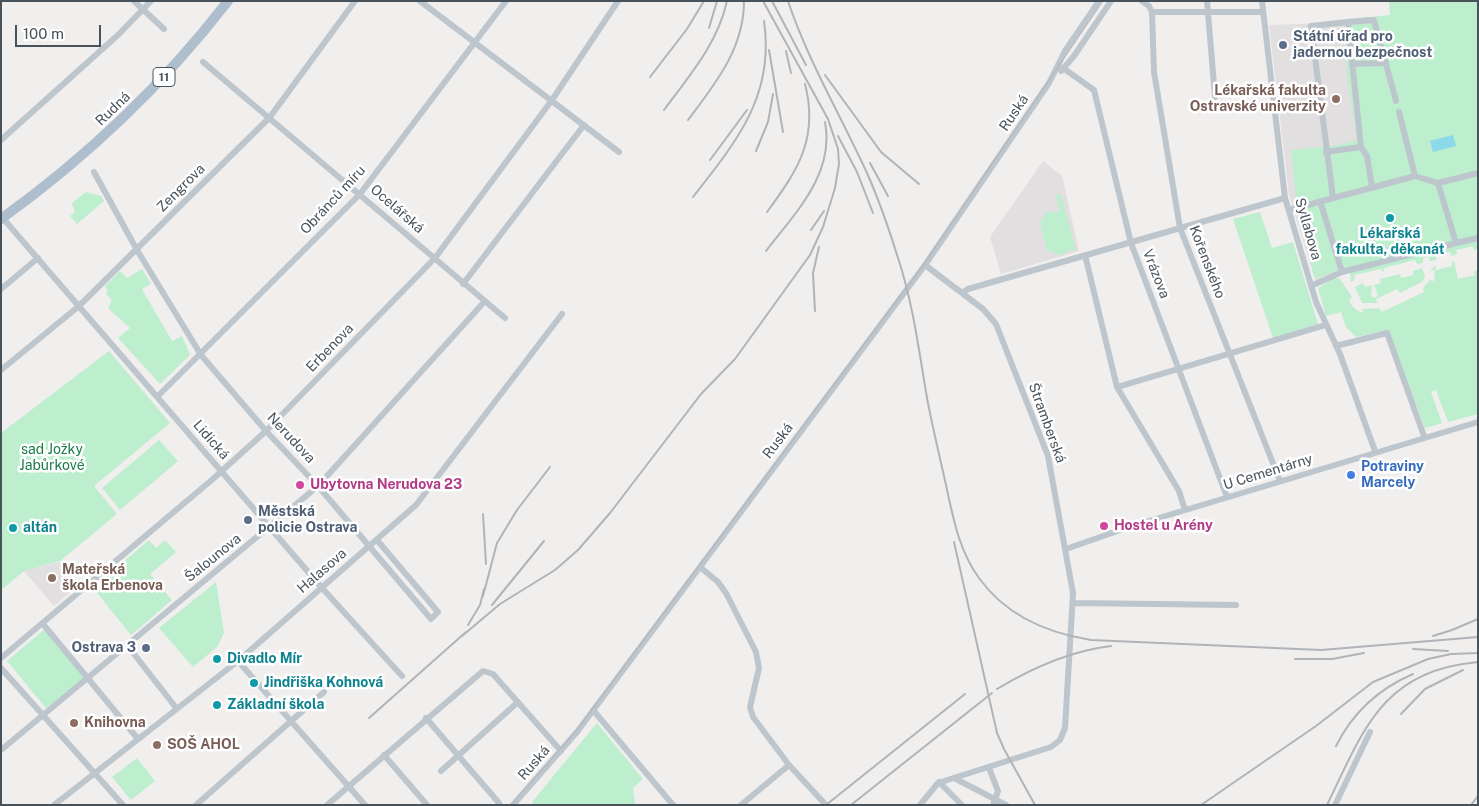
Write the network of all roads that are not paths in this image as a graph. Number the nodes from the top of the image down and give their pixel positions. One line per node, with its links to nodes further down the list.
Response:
1 (134, 1): 13 (street)
2 (152, 1): 13 (street)
3 (228, 1): 45 (main road, Rudná / 11)
4 (355, 1): 29 (street, Zengrova)
5 (420, 1): 19 (street)
6 (506, 1): 19 (street, Obránců míru)
7 (1099, 1): 24 (street, Ruská)
8 (1111, 1): 23 (street, Ruská)
9 (1142, 1): 14 (street)
10 (1207, 1): 15 (street)
11 (1262, 1): 16 (street, Syllabova)
12 (614, 2): 26 (street, Erbenova)
13 (144, 10): 18 (street); 31 (street)
14 (1152, 12): 15 (street); 46 (street, Kořenského)
15 (1207, 12): 16 (street); 25 (street)
16 (1263, 12): 41 (street, Syllabova)
17 (1348, 22): 21 (street); 22 (street); 34 (street)
18 (164, 29)
19 (474, 43): 26 (street); 40 (street, Obránců míru)
20 (203, 62): 29 (street, Ocelářská)
21 (1386, 63): 22 (street); 27 (street)
22 (1352, 64): 32 (street)
23 (1063, 68): 24 (street, Ruská); 48 (street, Vrázova)
24 (1049, 83): 54 (street, Ruská)
25 (1215, 97)
26 (552, 100): 30 (street); 53 (street, Erbenova)
27 (1396, 101)
28 (1399, 112): 37 (street)
29 (270, 117): 40 (street, Ocelářská); 50 (street, Zengrova)
30 (584, 125): 33 (street); 56 (street)
31 (1, 140)
32 (1362, 147): 34 (street); 39 (street)
33 (619, 152)
34 (1326, 152): 42 (street)
35 (94, 172): 50 (street, Nerudova)
36 (1478, 173): 38 (street)
37 (1415, 176): 38 (street); 39 (street)
38 (1438, 183): 49 (street)
39 (1372, 187): 42 (street)
40 (360, 194): 53 (street, Ocelářská); 67 (street, Obránců míru)
41 (1285, 198): 44 (street, Syllabova); 46 (street)
42 (1333, 198): 43 (street)
43 (1320, 201): 44 (street); 55 (street)
44 (1289, 210): 57 (street, Syllabova)
45 (2, 218): 52 (street, Lidická)
46 (1180, 228): 48 (street); 66 (street, Kořenského)
47 (1478, 238): 49 (street)
48 (1131, 243): 51 (street); 68 (street, Vrázova)
49 (1456, 243): 55 (street)
50 (137, 250): 61 (street, Zengrova); 67 (street, Nerudova)
51 (1085, 255): 59 (street); 70 (street)
52 (38, 258): 58 (street); 61 (street, Lidická)
53 (435, 258): 56 (street, Ocelářská); 73 (street, Erbenova)
54 (925, 265): 59 (street, Štramberská); 85 (street, Ruská)
55 (1342, 272): 57 (street)
56 (463, 284): 60 (street, Ocelářská)
57 (1312, 286): 64 (street, Syllabova)
58 (1, 289)
59 (962, 293): 84 (street, Štramberská)
60 (485, 301): 63 (street, Ocelářská); 78 (street, Šalounova)
61 (79, 306): 69 (street, Zengrova); 71 (street, Lidická)
62 (562, 314): 82 (street, Halasova)
63 (505, 318)
64 (1325, 325): 65 (street, Syllabova); 66 (street)
65 (1336, 346): 74 (street); 75 (street, Syllabova)
66 (1230, 354): 68 (street); 77 (street, Kořenského)
67 (201, 355): 71 (street, Obránců míru); 73 (street, Nerudova)
68 (1179, 369): 70 (street); 79 (street, Vrázova)
69 (1, 370)
70 (1117, 388): 80 (street)
71 (156, 397): 76 (street, Lidická)
72 (1478, 422): 74 (street, U Cementárny)
73 (266, 431): 76 (street, Erbenova); 78 (street, Nerudova)
74 (1424, 436): 75 (street, U Cementárny)
75 (1375, 452): 77 (street, U Cementárny)
76 (221, 471): 81 (street, Lidická); 89 (street, Erbenova)
77 (1280, 481): 79 (street, U Cementárny)
78 (318, 486): 81 (street, Šalounova); 83 (street, Nerudova)
79 (1227, 497): 80 (street, U Cementárny)
80 (1185, 510): 84 (street, U Cementárny)
81 (271, 527): 86 (street, Lidická); 90 (street, Šalounova)
82 (377, 540): 83 (street, Halasova); 83 (street, Nerudova)
83 (370, 546): 86 (street, Halasova)
84 (1066, 549): 87 (street, Štramberská)
85 (700, 567): 99 (street, Ruská); 109 (street)
86 (322, 588): 92 (street, Halasova); 94 (street, Lidická)
87 (1073, 603): 88 (street); 110 (street, Štramberská)
88 (1236, 605)
89 (43, 624): 91 (street, Erbenova); 95 (street)
90 (127, 646): 95 (street, Šalounova); 98 (street)
91 (1, 658)
92 (238, 661): 98 (street, Halasova); 102 (street)
93 (1, 668): 100 (street)
94 (402, 676)
95 (88, 678): 100 (street, Šalounova); 104 (street)
96 (324, 692): 102 (street)
97 (518, 702): 101 (street); 106 (street); 108 (street)
98 (177, 709): 104 (street, Halasova)
99 (593, 710): 106 (street, Ruská); 125 (street)
100 (44, 716): 105 (street, Šalounova); 112 (street)
101 (426, 718): 107 (street); 108 (street)
102 (292, 721): 115 (street); 120 (street)
103 (1370, 732): 131 (street)
104 (138, 739): 112 (street, Halasova)
105 (1, 750)
106 (561, 751): 124 (street, Ruská)
107 (384, 755): 115 (street); 123 (street)
108 (458, 755): 111 (street); 117 (street)
109 (789, 764): 126 (street); 127 (street)
110 (989, 768): 113 (street, Štramberská); 116 (street)
111 (441, 771)
112 (96, 773): 118 (street, Halasova); 119 (street)
113 (954, 778): 114 (street, Štramberská); 116 (street)
114 (939, 782): 128 (street); 129 (street)
115 (349, 786): 121 (street); 122 (street)
116 (994, 802): 130 (street)
117 (499, 803)
118 (54, 805)
119 (123, 805)
120 (196, 805)
121 (327, 805)
122 (365, 805)
123 (427, 805)
124 (513, 805)
125 (673, 805)
126 (741, 805)
127 (826, 805)
128 (920, 805)
129 (962, 805)
130 (1006, 805)
131 (1335, 805)

